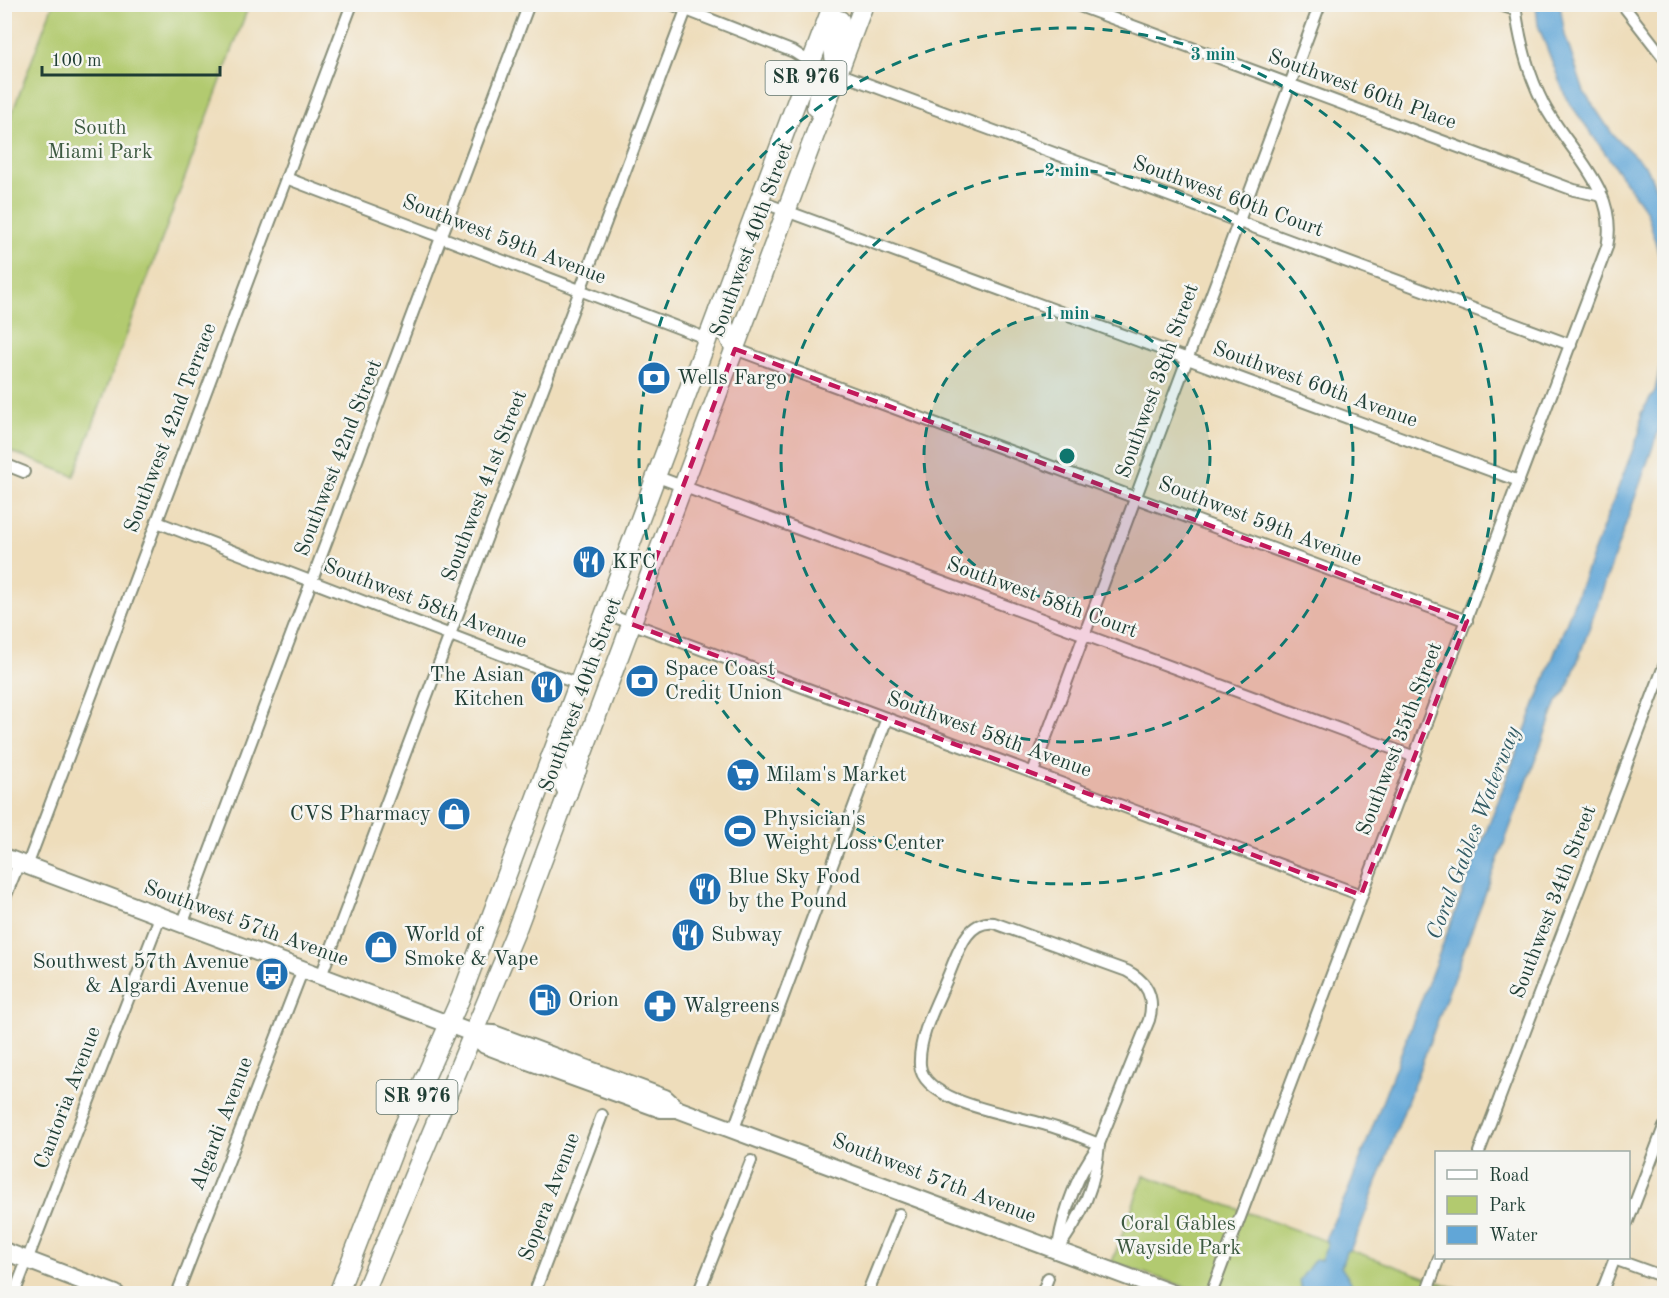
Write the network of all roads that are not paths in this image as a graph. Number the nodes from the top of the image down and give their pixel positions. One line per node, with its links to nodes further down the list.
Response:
1 (352, 4): 17 (street, Southwest 42nd Terrace)
2 (529, 4): 22 (street, Southwest 42nd Street)
3 (671, 4): 11 (street)
4 (835, 4): 13 (main road, Southwest 40th Street / SR 976); 14 (main road)
5 (864, 4): 14 (main road, Southwest 40th Street / SR 976)
6 (1074, 4): 15 (street, Southwest 60th Place)
7 (1320, 4): 15 (street, Southwest 38th Street)
8 (1497, 4): 10 (street)
9 (1622, 4): 12 (street)
10 (1516, 7): 18 (street, Southwest 35th Street)
11 (686, 10): 13 (street); 23 (street, Southwest 41st Street)
12 (1665, 58)
13 (812, 63): 16 (main road); 19 (main road, Southwest 40th Street / SR 976)
14 (838, 73): 16 (main road, Southwest 40th Street / SR 976); 21 (street, Southwest 60th Court)
15 (1290, 84): 18 (street, Southwest 60th Place); 21 (street, Southwest 38th Street)
16 (819, 123): 20 (main road, Southwest 40th Street / SR 976)
17 (286, 178): 22 (street, Southwest 59th Avenue); 35 (street, Southwest 42nd Terrace)
18 (1602, 196): 26 (street, Southwest 35th Street)
19 (759, 201): 20 (street, Southwest 60th Avenue); 24 (main road, Southwest 40th Street / SR 976)
20 (786, 211): 27 (main road, Southwest 40th Street / SR 976); 28 (street, Southwest 60th Avenue)
21 (1238, 221): 26 (street, Southwest 60th Court); 28 (street, Southwest 38th Street)
22 (442, 237): 23 (street, Southwest 59th Avenue); 36 (street, Southwest 42nd Street)
23 (580, 290): 25 (street, Southwest 59th Avenue); 40 (street, Southwest 41st Street)
24 (718, 311): 25 (main road, Southwest 40th Street / SR 976); 27 (main road)
25 (708, 339): 31 (main road, Southwest 40th Street / SR 976)
26 (1571, 345): 32 (street, Southwest 35th Street)
27 (735, 349): 33 (main road, Southwest 40th Street / SR 976); 34 (street, Southwest 59th Avenue)
28 (1188, 359): 32 (street, Southwest 60th Avenue); 34 (street, Southwest 38th Street)
29 (4, 464): 30 (street)
30 (24, 472)
31 (655, 476): 33 (street, Southwest 58th Court); 37 (main road, Southwest 40th Street / SR 976)
32 (1519, 482): 38 (street, Southwest 35th Street)
33 (682, 486): 39 (main road, Southwest 40th Street / SR 976); 41 (street, Southwest 58th Court)
34 (1136, 497): 38 (street, Southwest 59th Avenue); 41 (street, Southwest 38th Street)
35 (157, 522): 36 (street, Southwest 58th Avenue); 51 (street, Southwest 42nd Terrace)
36 (313, 581): 40 (street, Southwest 58th Avenue); 55 (street, Southwest 42nd Street)
37 (604, 613): 39 (street, Southwest 58th Avenue); 43 (main road, Southwest 40th Street / SR 976)
38 (1467, 621): 46 (street, Southwest 35th Street)
39 (631, 624): 44 (street, Southwest 58th Avenue); 48 (main road, Southwest 40th Street / SR 976)
40 (449, 634): 43 (street, Southwest 58th Avenue); 57 (street, Southwest 41st Street)
41 (1084, 635): 46 (street, Southwest 58th Court); 49 (street, Southwest 38th Street)
42 (1665, 666): 64 (street, Southwest 34th Street)
43 (578, 684): 45 (main road, Southwest 40th Street / SR 976)
44 (887, 718): 49 (street, Southwest 58th Avenue); 62 (street)
45 (559, 733): 47 (main road, Southwest 40th Street / SR 976); 48 (main road)
46 (1415, 757): 52 (street, Southwest 35th Street)
47 (550, 758): 50 (main road); 58 (main road, Southwest 40th Street / SR 976)
48 (577, 770): 50 (main road, Southwest 40th Street / SR 976)
49 (1033, 772): 52 (street, Southwest 58th Avenue)
50 (568, 793): 59 (main road, Southwest 40th Street / SR 976)
51 (17, 862): 53 (street, Southwest 42nd Terrace); 54 (main road, Southwest 57th Avenue)
52 (1361, 895): 86 (street, Southwest 35th Street)
53 (4, 900)
54 (160, 917): 55 (main road, Southwest 57th Avenue); 70 (street, Cantoria Avenue)
55 (182, 925): 56 (main road, Southwest 57th Avenue)
56 (303, 969): 57 (main road, Southwest 57th Avenue); 78 (street, Algardi Avenue)
57 (321, 976): 58 (main road, Southwest 57th Avenue)
58 (450, 1024): 59 (main road, Southwest 57th Avenue); 79 (main road, Southwest 40th Street / SR 976)
59 (472, 1033): 62 (main road, Southwest 57th Avenue); 80 (main road, Southwest 40th Street / SR 976)
60 (602, 1115): 81 (street, Sopera Avenue)
61 (1665, 1127): 67 (street)
62 (733, 1131): 68 (main road, Southwest 57th Avenue)
63 (1100, 1144): 63 (street); 68 (street)
64 (1479, 1151)
65 (752, 1161): 82 (street)
66 (898, 1214): 83 (street)
67 (1630, 1218)
68 (1057, 1249): 85 (main road, Southwest 57th Avenue)
69 (4, 1251): 70 (main road)
70 (27, 1259): 76 (street, Cantoria Avenue); 77 (main road)
71 (1438, 1259): 87 (street)
72 (1614, 1259): 88 (street)
73 (1617, 1259): 74 (street)
74 (1665, 1277)
75 (1048, 1278): 84 (street)
76 (14, 1293)
77 (116, 1293)
78 (177, 1293)
79 (338, 1293)
80 (364, 1293)
81 (534, 1293)
82 (698, 1293)
83 (867, 1293)
84 (1042, 1293)
85 (1174, 1293)
86 (1211, 1293)
87 (1426, 1293)
88 (1601, 1293)

